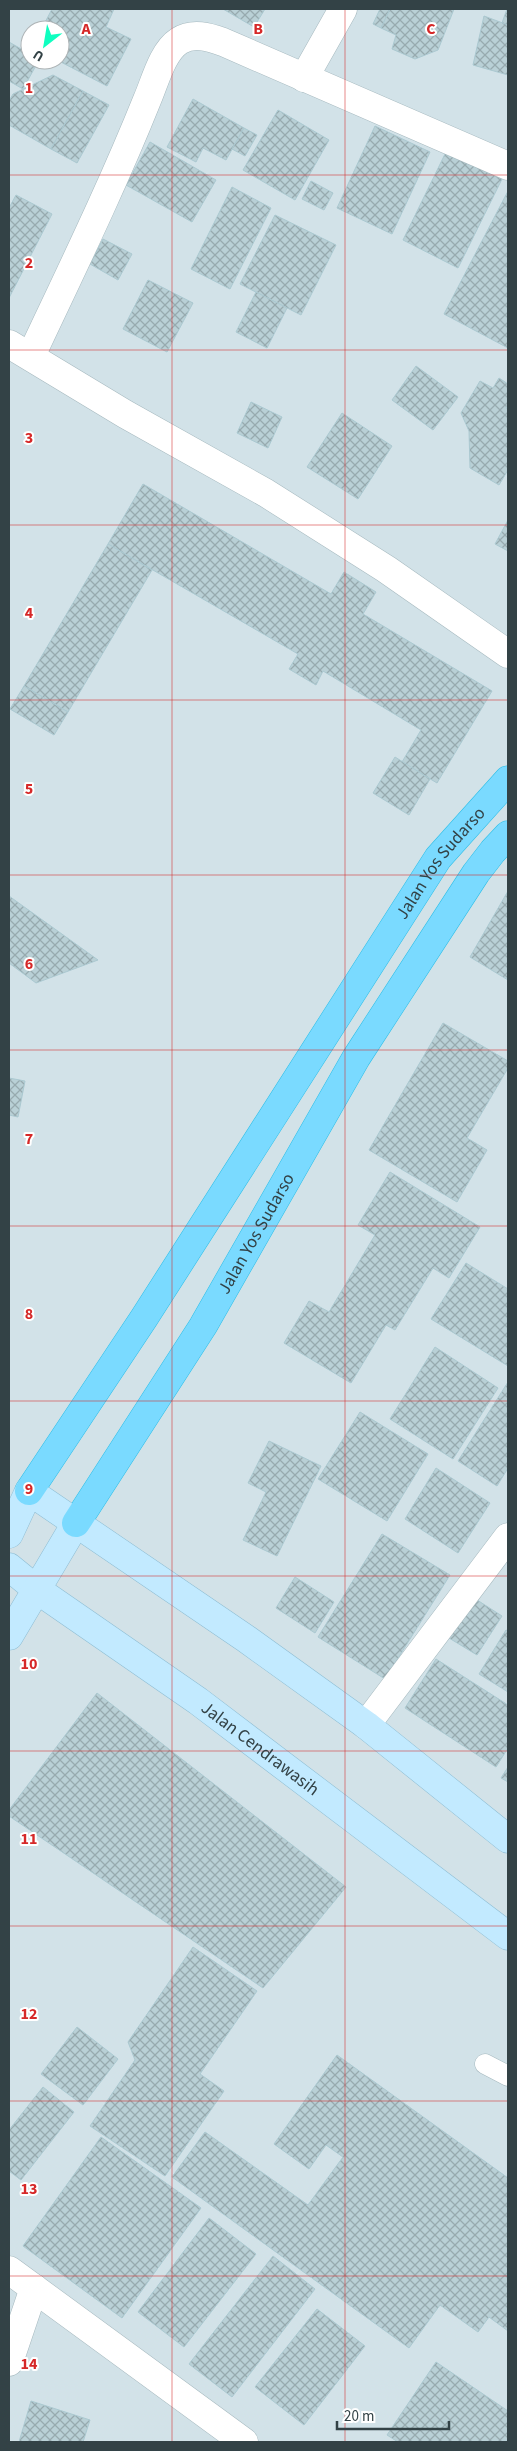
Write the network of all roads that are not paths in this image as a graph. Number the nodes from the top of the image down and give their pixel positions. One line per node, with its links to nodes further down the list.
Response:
1 (343, 9): 2 (street)
2 (304, 78): 3 (street); 4 (street)
3 (508, 166)
4 (20, 350): 5 (street)
5 (508, 654)
6 (508, 780): 8 (highway, Jalan Yos Sudarso)
7 (508, 835): 9 (highway, Jalan Yos Sudarso)
8 (29, 1491): 9 (main road); 10 (main road, Jalan Yos Sudarso)
9 (76, 1523): 13 (main road, Jalan Yos Sudarso); 15 (main road)
10 (9, 1534)
11 (508, 1537): 15 (street)
12 (9, 1567): 13 (main road, Jalan Cendrawasih)
13 (36, 1589): 14 (main road, Jalan Yos Sudarso); 17 (main road, Jalan Cendrawasih)
14 (9, 1636)
15 (366, 1725): 16 (main road)
16 (508, 1839)
17 (508, 1936)
18 (485, 2064): 19 (lane)
19 (508, 2076)
20 (9, 2270): 21 (street)
21 (34, 2288): 22 (street); 23 (street)
22 (9, 2362)
23 (244, 2442)

